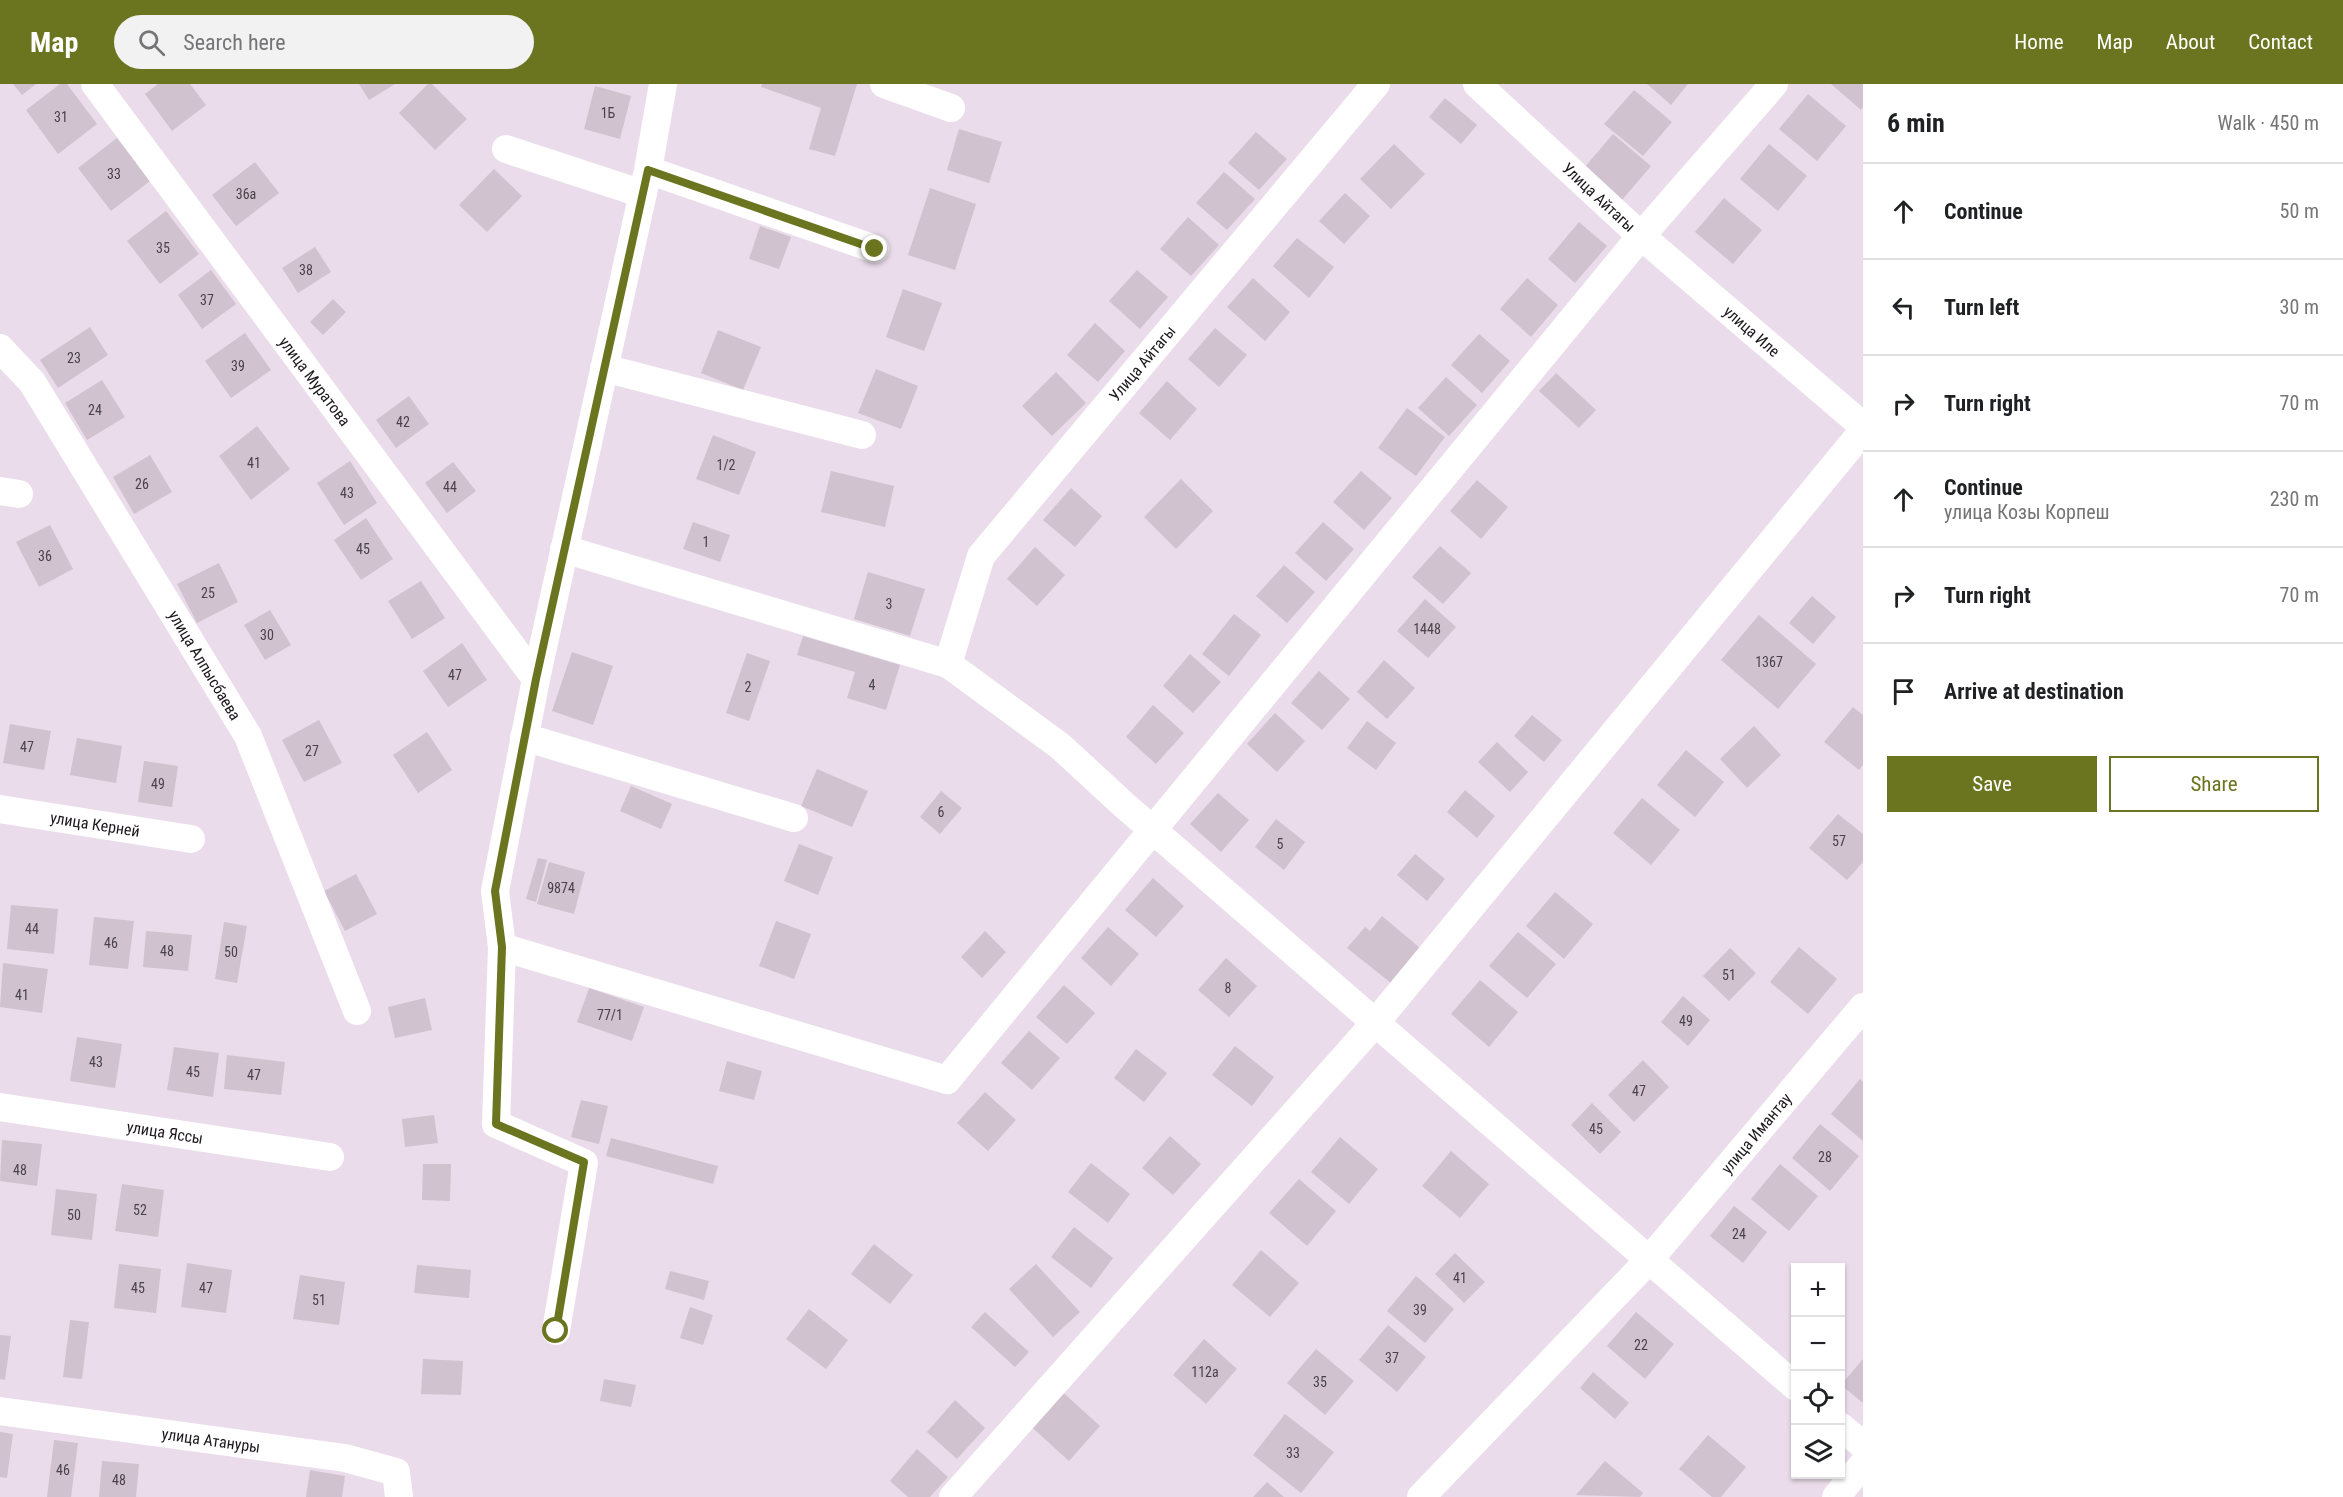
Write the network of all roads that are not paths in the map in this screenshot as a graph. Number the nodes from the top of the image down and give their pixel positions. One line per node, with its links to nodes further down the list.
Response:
1 (95, 84): 18 (street, улица Муратова)
2 (663, 84): 9 (street)
3 (884, 84): 7 (street)
4 (1376, 84): 17 (street, Улица Айтагы)
5 (1477, 84): 10 (street, Улица Айтагы)
6 (1774, 84): 10 (street)
7 (951, 108)
8 (506, 149): 9 (street)
9 (645, 182): 11 (street); 13 (street)
10 (1641, 236): 14 (street, улица Иле); 22 (street)
11 (875, 249)
12 (0, 348): 26 (street, улица Алпысбаева)
13 (604, 368): 15 (street); 16 (street)
14 (1863, 429): 27 (street)
15 (862, 435)
16 (564, 549): 17 (street); 18 (street)
17 (948, 664): 22 (street)
18 (536, 679): 19 (street)
19 (524, 737): 21 (street); 24 (street)
20 (0, 809): 23 (street, улица Керней)
21 (794, 818)
22 (1153, 829): 24 (street); 27 (street)
23 (191, 839)
24 (502, 947): 31 (street)
25 (1863, 1007): 30 (street, улица Имантау)
26 (357, 1011)
27 (1376, 1022): 30 (street); 38 (street)
28 (0, 1107): 29 (street, улица Яссы)
29 (330, 1157)
30 (1649, 1260): 32 (street); 39 (street, улица Имантау)
31 (556, 1331)
32 (1791, 1383)
33 (0, 1411): 37 (street, улица Атануры)
34 (1845, 1430): 35 (street)
35 (1863, 1445)
36 (1863, 1464): 40 (street)
37 (399, 1497)
38 (953, 1497)
39 (1421, 1497)
40 (1836, 1497)

